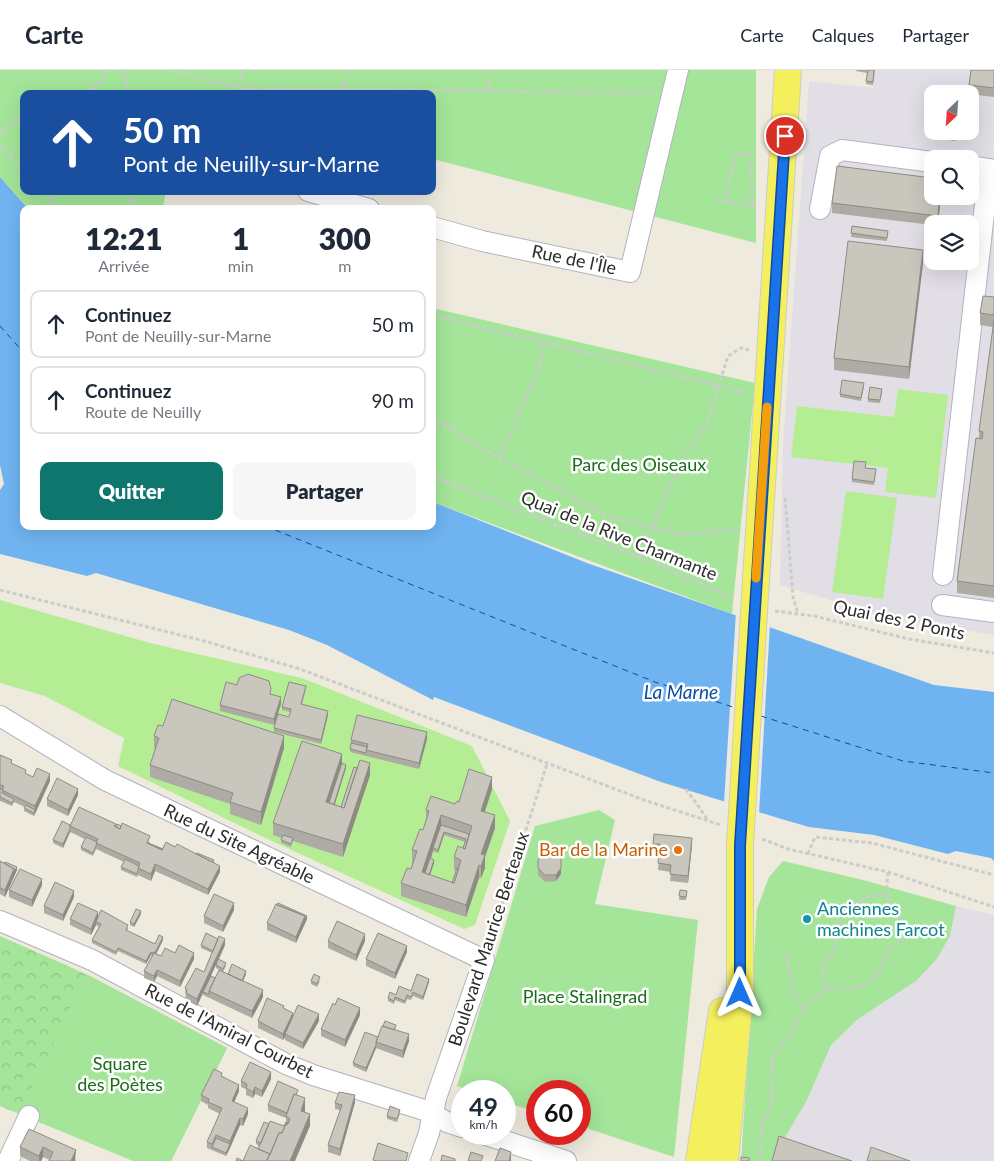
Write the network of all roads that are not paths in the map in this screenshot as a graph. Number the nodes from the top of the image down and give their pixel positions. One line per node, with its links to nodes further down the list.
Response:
1 (678, 70): 8 (street, Rue de l'Île)
2 (788, 70): 13 (main road, bridge)
3 (924, 161): 7 (street)
4 (984, 168): 9 (street)
5 (322, 195): 6 (street)
6 (355, 205)
7 (820, 209)
8 (436, 228)
9 (943, 575)
10 (942, 605): 11 (street)
11 (994, 612)
12 (0, 716): 15 (street, Rue du Site Agréable)
13 (740, 897): 23 (main road); 24 (main road)
14 (0, 921): 16 (street, Rue de l'Amiral Courbet)
15 (484, 960): 16 (street, Boulevard Maurice Berteaux)
16 (432, 1115): 18 (street, Rue de l'Amiral Courbet); 21 (street, Boulevard Maurice Berteaux)
17 (29, 1116): 20 (street)
18 (451, 1123)
19 (516, 1145): 22 (street)
20 (8, 1161)
21 (419, 1161)
22 (566, 1161)
23 (699, 1161)
24 (725, 1161)

